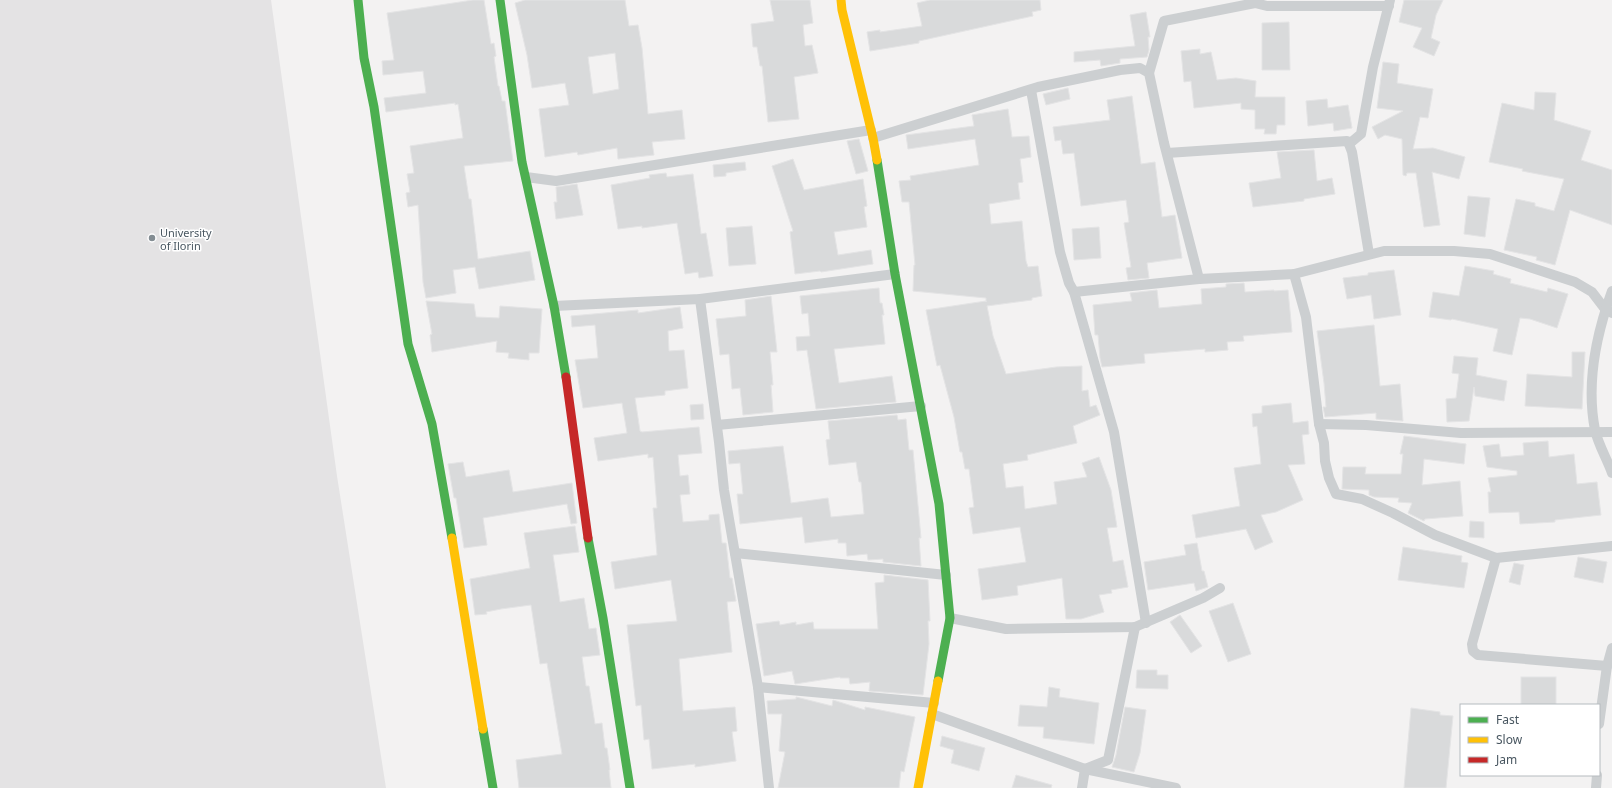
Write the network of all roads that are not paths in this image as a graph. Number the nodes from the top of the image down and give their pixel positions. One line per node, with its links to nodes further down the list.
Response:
1 (358, 0): 43 (street)
2 (500, 0): 11 (street)
3 (841, 0): 8 (street)
4 (1255, 1): 5 (street); 6 (street)
5 (1390, 3): 9 (street)
6 (1148, 73): 7 (street); 10 (street)
7 (1031, 90): 8 (street); 17 (street)
8 (872, 134): 11 (street); 13 (street)
9 (1349, 144): 10 (street); 12 (street)
10 (1167, 153): 15 (street)
11 (526, 177): 19 (street)
12 (1369, 254): 14 (street); 20 (street)
13 (895, 274): 18 (street); 21 (street)
14 (1294, 274): 15 (street); 22 (street)
15 (1199, 279): 17 (street)
16 (1612, 291): 20 (street)
17 (1074, 292): 33 (street)
18 (700, 299): 19 (street); 23 (street)
19 (554, 306): 44 (street)
20 (1609, 311): 24 (street)
21 (920, 406): 23 (street); 30 (street)
22 (1320, 424): 24 (street); 29 (street)
23 (717, 425): 28 (street)
24 (1595, 431): 25 (street); 26 (street)
25 (1612, 432)
26 (1612, 473)
27 (1612, 546): 29 (street)
28 (735, 553): 30 (street); 37 (street)
29 (1496, 558): 36 (street)
30 (946, 575): 32 (street)
31 (1220, 588): 33 (street)
32 (950, 618): 34 (street); 38 (street)
33 (1146, 623): 34 (street)
34 (1135, 627): 41 (street)
35 (1612, 648): 36 (street)
36 (1607, 666): 40 (street)
37 (758, 687): 38 (street); 45 (street)
38 (934, 703): 39 (street)
39 (932, 714): 41 (street); 46 (street)
40 (1600, 717)
41 (1085, 769): 47 (street); 48 (street)
42 (1597, 776): 49 (street)
43 (493, 788)
44 (630, 788)
45 (769, 788)
46 (918, 788)
47 (1082, 788)
48 (1176, 788)
49 (1596, 788)

